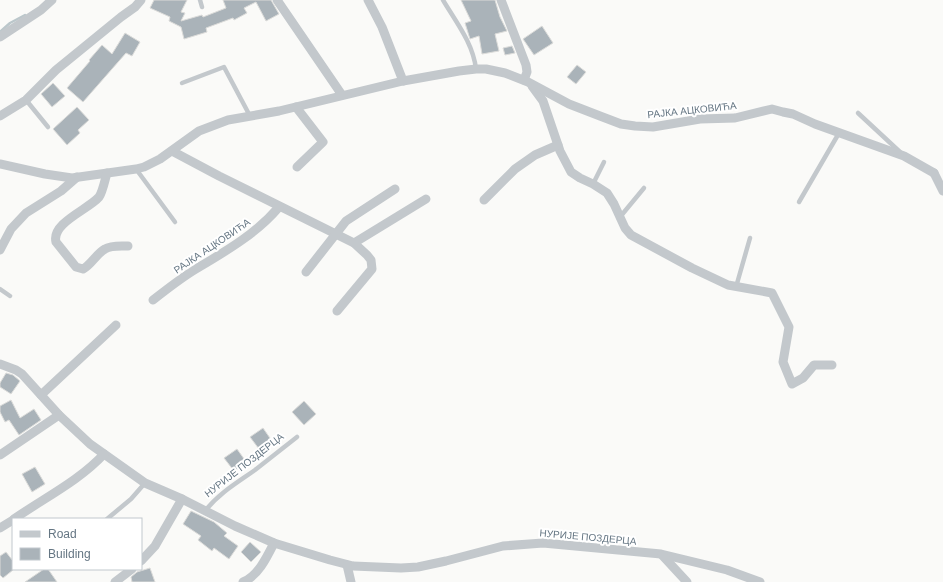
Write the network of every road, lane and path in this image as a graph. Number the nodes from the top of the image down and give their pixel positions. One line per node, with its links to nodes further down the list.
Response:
1 (52, 0): 9 (street)
2 (142, 0): 15 (street)
3 (200, 0): 8 (lane)
4 (277, 0): 14 (street)
5 (368, 0): 11 (street)
6 (443, 0): 10 (lane)
7 (501, 0): 12 (street)
8 (202, 7)
9 (0, 37)
10 (476, 69): 11 (street, РАЈКА АЦКОВИЋА); 12 (street, РАЈКА АЦКОВИЋА)
11 (404, 81): 14 (street, РАЈКА АЦКОВИЋА)
12 (526, 81): 21 (street, РАЈКА АЦКОВИЋА); 22 (street)
13 (182, 83): 19 (lane)
14 (342, 95): 16 (street, РАЈКА АЦКОВИЋА)
15 (26, 100): 18 (street); 20 (lane)
16 (296, 107): 19 (street, РАЈКА АЦКОВИЋА); 27 (street)
17 (858, 113): 24 (lane, РАЈКА АЦКОВИЋА)
18 (0, 116)
19 (250, 116): 23 (street, РАЈКА АЦКОВИЋА)
20 (48, 127)
21 (839, 133): 24 (street, РАЈКА АЦКОВИЋА); 38 (lane)
22 (558, 145): 32 (street); 37 (street)
23 (172, 151): 28 (street, РАЈКА АЦКОВИЋА); 39 (street)
24 (904, 156): 29 (street, РАЈКА АЦКОВИЋА)
25 (604, 162): 32 (lane)
26 (0, 164): 31 (street, РАЈКА АЦКОВИЋА)
27 (297, 167)
28 (136, 169): 30 (street, РАЈКА АЦКОВИЋА); 41 (lane)
29 (938, 172): 35 (street)
30 (107, 173): 31 (street, РАЈКА АЦКОВИЋА); 45 (street)
31 (76, 177): 46 (street)
32 (594, 184): 40 (street)
33 (644, 188): 40 (lane)
34 (395, 189): 42 (street)
35 (943, 191)
36 (426, 199): 44 (street)
37 (484, 200)
38 (799, 202)
39 (279, 207): 42 (street); 51 (street, РАЈКА АЦКОВИЋА)
40 (620, 217): 48 (street)
41 (175, 222)
42 (336, 233): 44 (street); 47 (street)
43 (750, 238): 48 (lane)
44 (354, 243): 52 (street)
45 (128, 246)
46 (0, 250)
47 (306, 272)
48 (736, 286): 55 (street)
49 (0, 290): 50 (lane)
50 (10, 296)
51 (153, 300)
52 (337, 310)
53 (116, 325): 56 (street)
54 (0, 364): 56 (street, НУРИЈЕ ПОЗДЕРЦА)
55 (832, 365)
56 (41, 395): 57 (street, НУРИЈЕ ПОЗДЕРЦА)
57 (59, 415): 59 (street, НУРИЈЕ ПОЗДЕРЦА); 60 (street)
58 (297, 437): 63 (lane, НУРИЈЕ ПОЗДЕРЦА)
59 (104, 454): 61 (street, НУРИЈЕ ПОЗДЕРЦА); 64 (street)
60 (0, 455)
61 (145, 483): 62 (street, НУРИЈЕ ПОЗДЕРЦА); 65 (lane)
62 (182, 499): 63 (street, НУРИЈЕ ПОЗДЕРЦА); 70 (street)
63 (205, 510): 68 (street, НУРИЈЕ ПОЗДЕРЦА)
64 (15, 518)
65 (108, 518)
66 (12, 520): 67 (street)
67 (0, 528)
68 (274, 543): 71 (street, НУРИЈЕ ПОЗДЕРЦА); 74 (street)
69 (661, 554): 71 (street, НУРИЈЕ ПОЗДЕРЦА); 76 (street); 77 (street, НУРИЈЕ ПОЗДЕРЦА)
70 (142, 560)
71 (347, 565): 75 (street)
72 (131, 570): 73 (street)
73 (115, 582)
74 (243, 582)
75 (351, 582)
76 (687, 582)
77 (760, 582)

